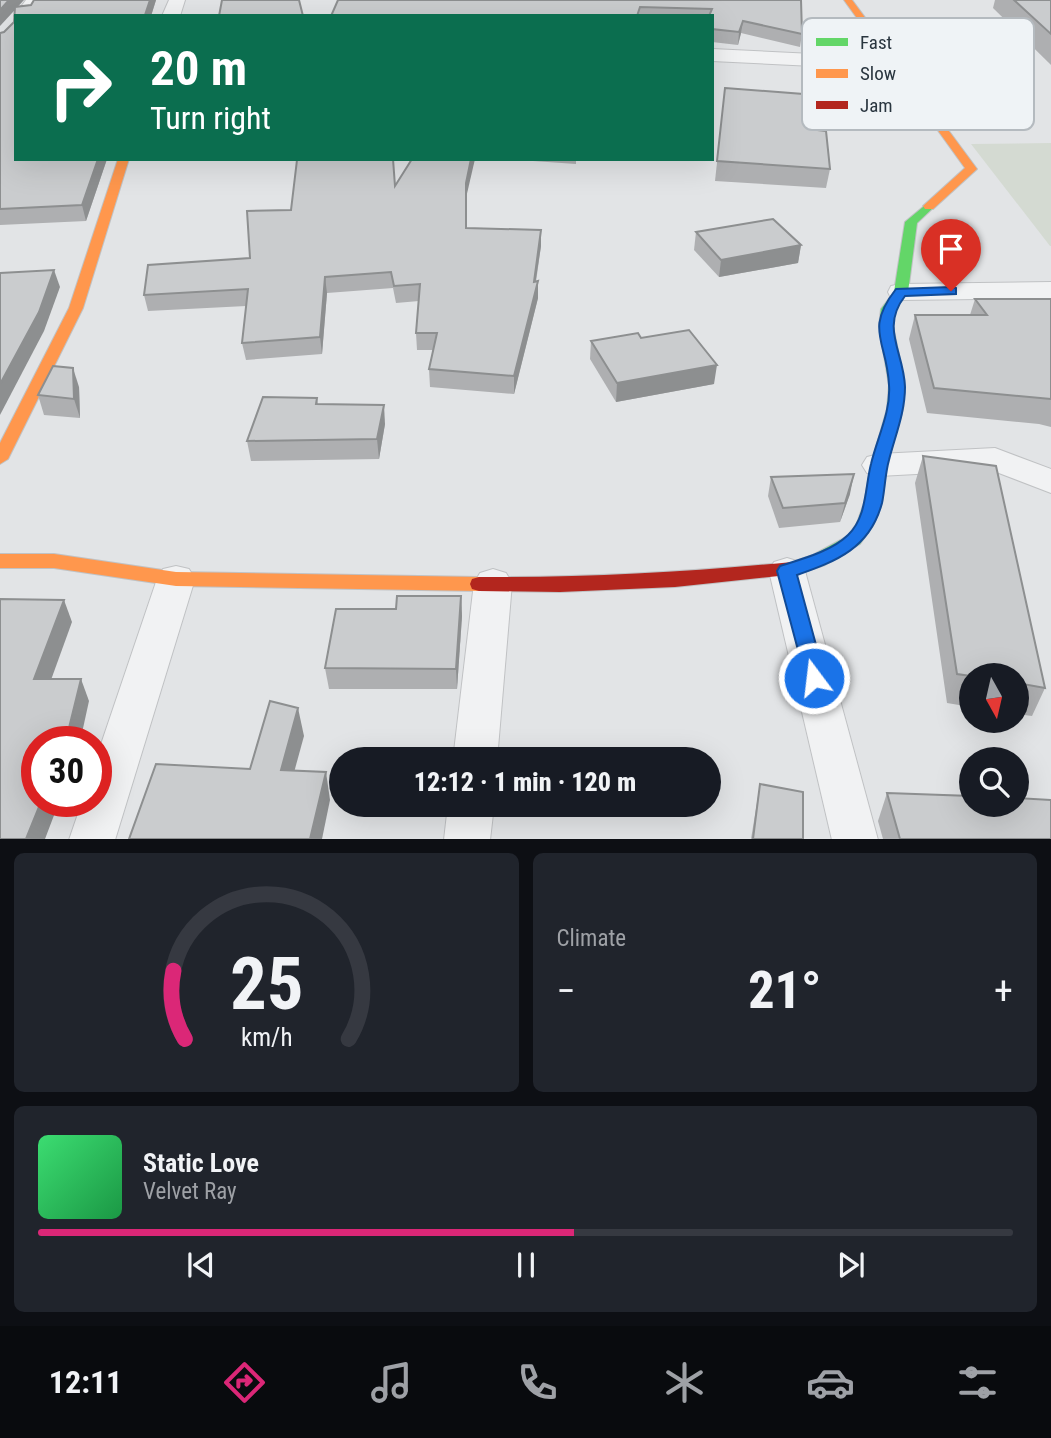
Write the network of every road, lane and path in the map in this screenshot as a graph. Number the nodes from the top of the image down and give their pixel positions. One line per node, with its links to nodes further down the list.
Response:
1 (848, 0): 2 (street)
2 (861, 18)
3 (714, 55): 4 (street)
4 (802, 59)
5 (943, 130): 8 (street)
6 (123, 161): 9 (street)
7 (1051, 290): 8 (street)
8 (901, 292): 10 (street)
9 (0, 459)
10 (879, 465): 11 (street); 13 (street)
11 (1051, 482)
12 (0, 561): 14 (street)
13 (787, 571): 15 (street); 20 (street)
14 (176, 579): 15 (street); 18 (street)
15 (493, 583): 16 (street)
16 (476, 747)
17 (470, 817): 19 (street)
18 (92, 839)
19 (467, 839)
20 (855, 839)

